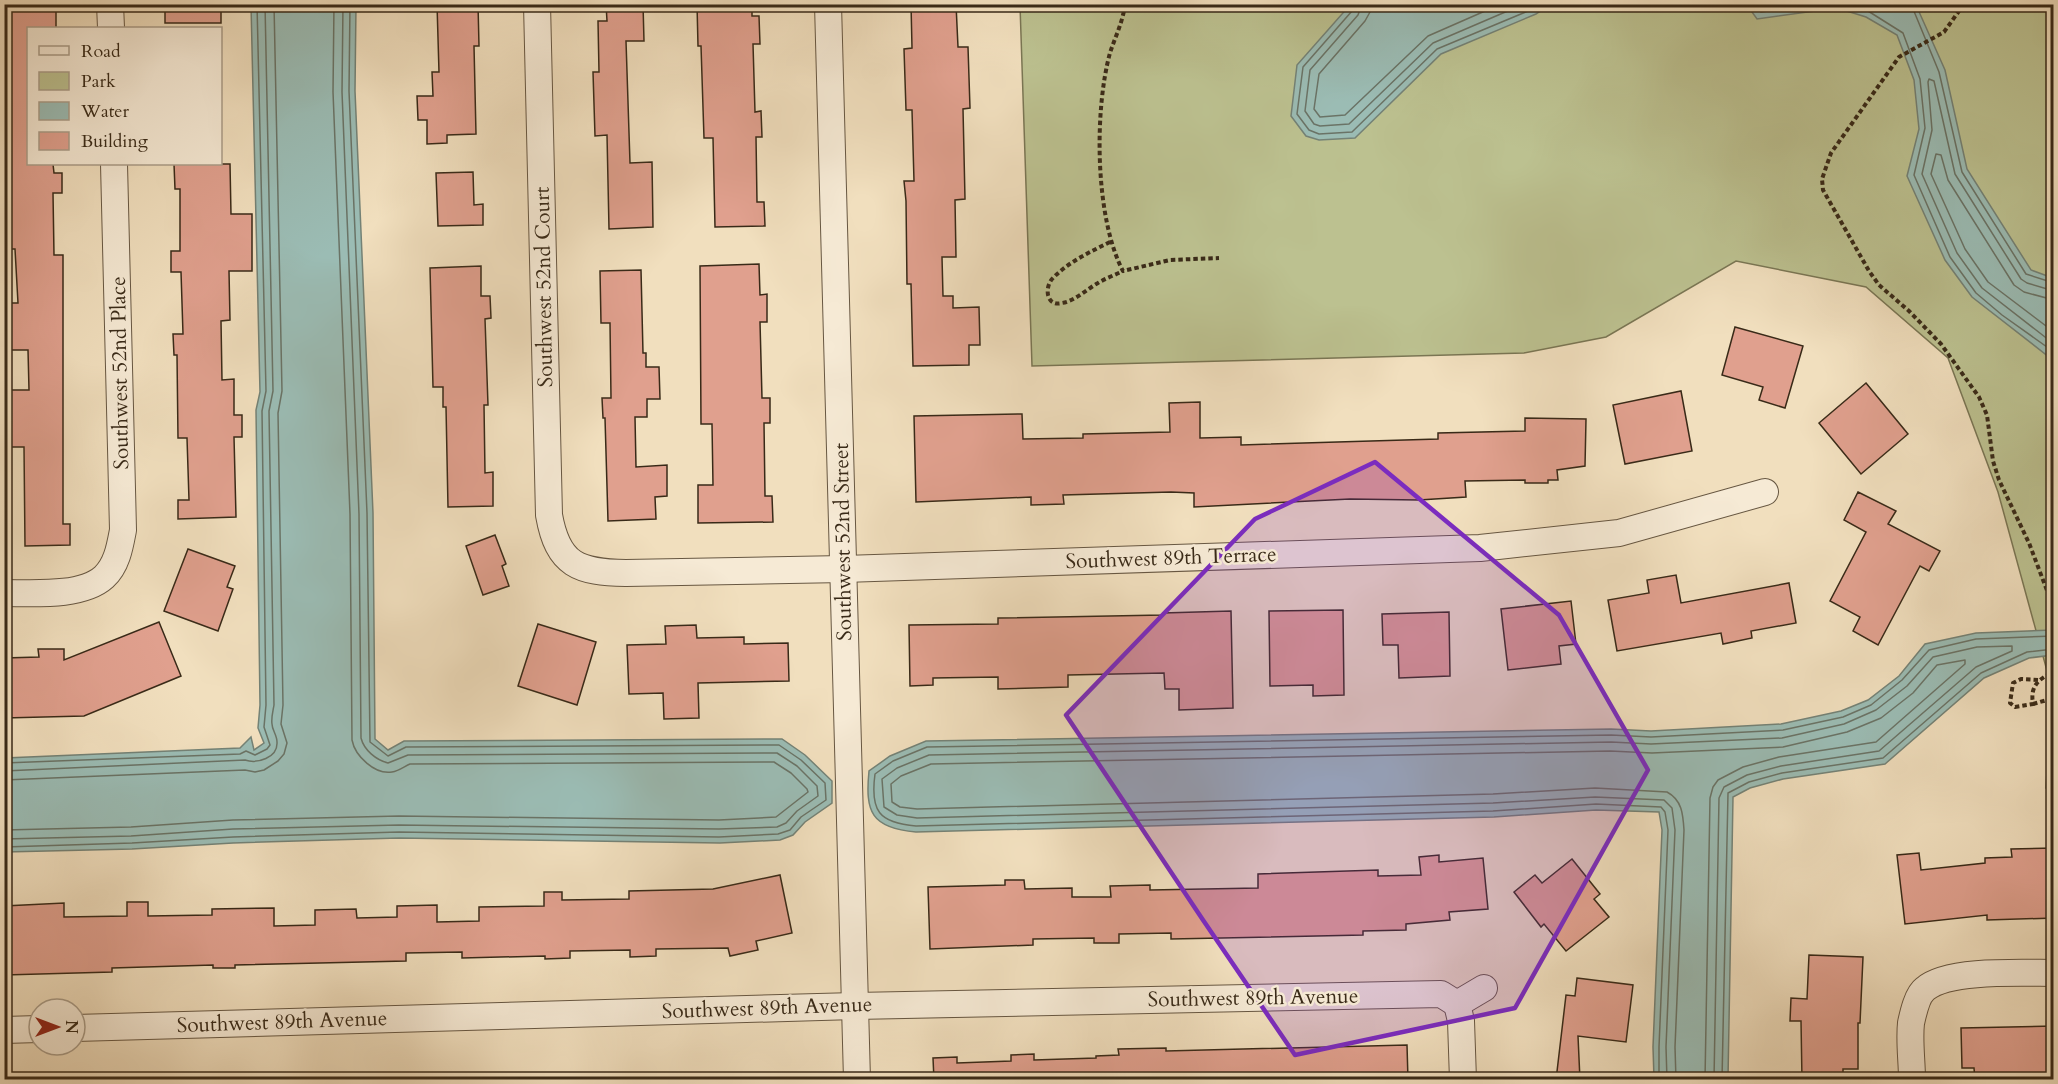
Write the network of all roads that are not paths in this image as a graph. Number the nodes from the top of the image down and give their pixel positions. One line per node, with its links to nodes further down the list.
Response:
1 (110, 4): 4 (street)
2 (537, 4): 7 (street, Southwest 52nd Court)
3 (828, 4): 8 (street, Southwest 52nd Street)
4 (111, 27)
5 (114, 165): 9 (street, Southwest 52nd Place)
6 (1765, 492): 8 (street, Southwest 89th Terrace)
7 (573, 562): 8 (street, Southwest 89th Terrace)
8 (844, 569): 13 (street, Southwest 52nd Street)
9 (4, 593)
10 (2054, 973): 19 (street)
11 (1484, 988): 12 (street)
12 (1457, 1004): 13 (street, Southwest 89th Avenue); 18 (street)
13 (855, 1006): 14 (street, Southwest 89th Avenue); 17 (street, Southwest 52nd Street)
14 (87, 1028)
15 (27, 1029): 16 (street)
16 (4, 1030)
17 (857, 1080)
18 (1463, 1080)
19 (1912, 1080)

